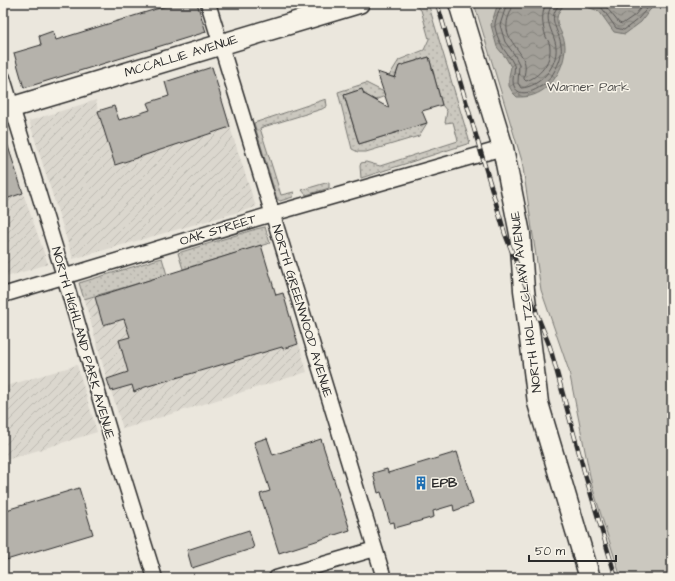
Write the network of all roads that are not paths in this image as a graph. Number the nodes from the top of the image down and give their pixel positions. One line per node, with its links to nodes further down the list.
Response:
1 (208, 3): 4 (street, NORTH GREENWOOD AVENUE)
2 (359, 3): 4 (main road, MCCALLIE AVENUE)
3 (459, 3): 7 (main road, NORTH HOLTZCLAW AVENUE)
4 (220, 45): 6 (main road, MCCALLIE AVENUE); 8 (street, NORTH GREENWOOD AVENUE)
5 (3, 78): 6 (street, NORTH HIGHLAND PARK AVENUE)
6 (8, 109): 9 (street, NORTH HIGHLAND PARK AVENUE)
7 (503, 148): 8 (street, OAK STREET); 15 (main road, NORTH HOLTZCLAW AVENUE)
8 (272, 214): 9 (street, OAK STREET); 11 (street, NORTH GREENWOOD AVENUE)
9 (64, 276): 10 (street, OAK STREET); 12 (street, NORTH HIGHLAND PARK AVENUE)
10 (3, 295)
11 (375, 549): 13 (street); 14 (street, NORTH GREENWOOD AVENUE)
12 (155, 578)
13 (276, 578)
14 (384, 578)
15 (590, 578)

